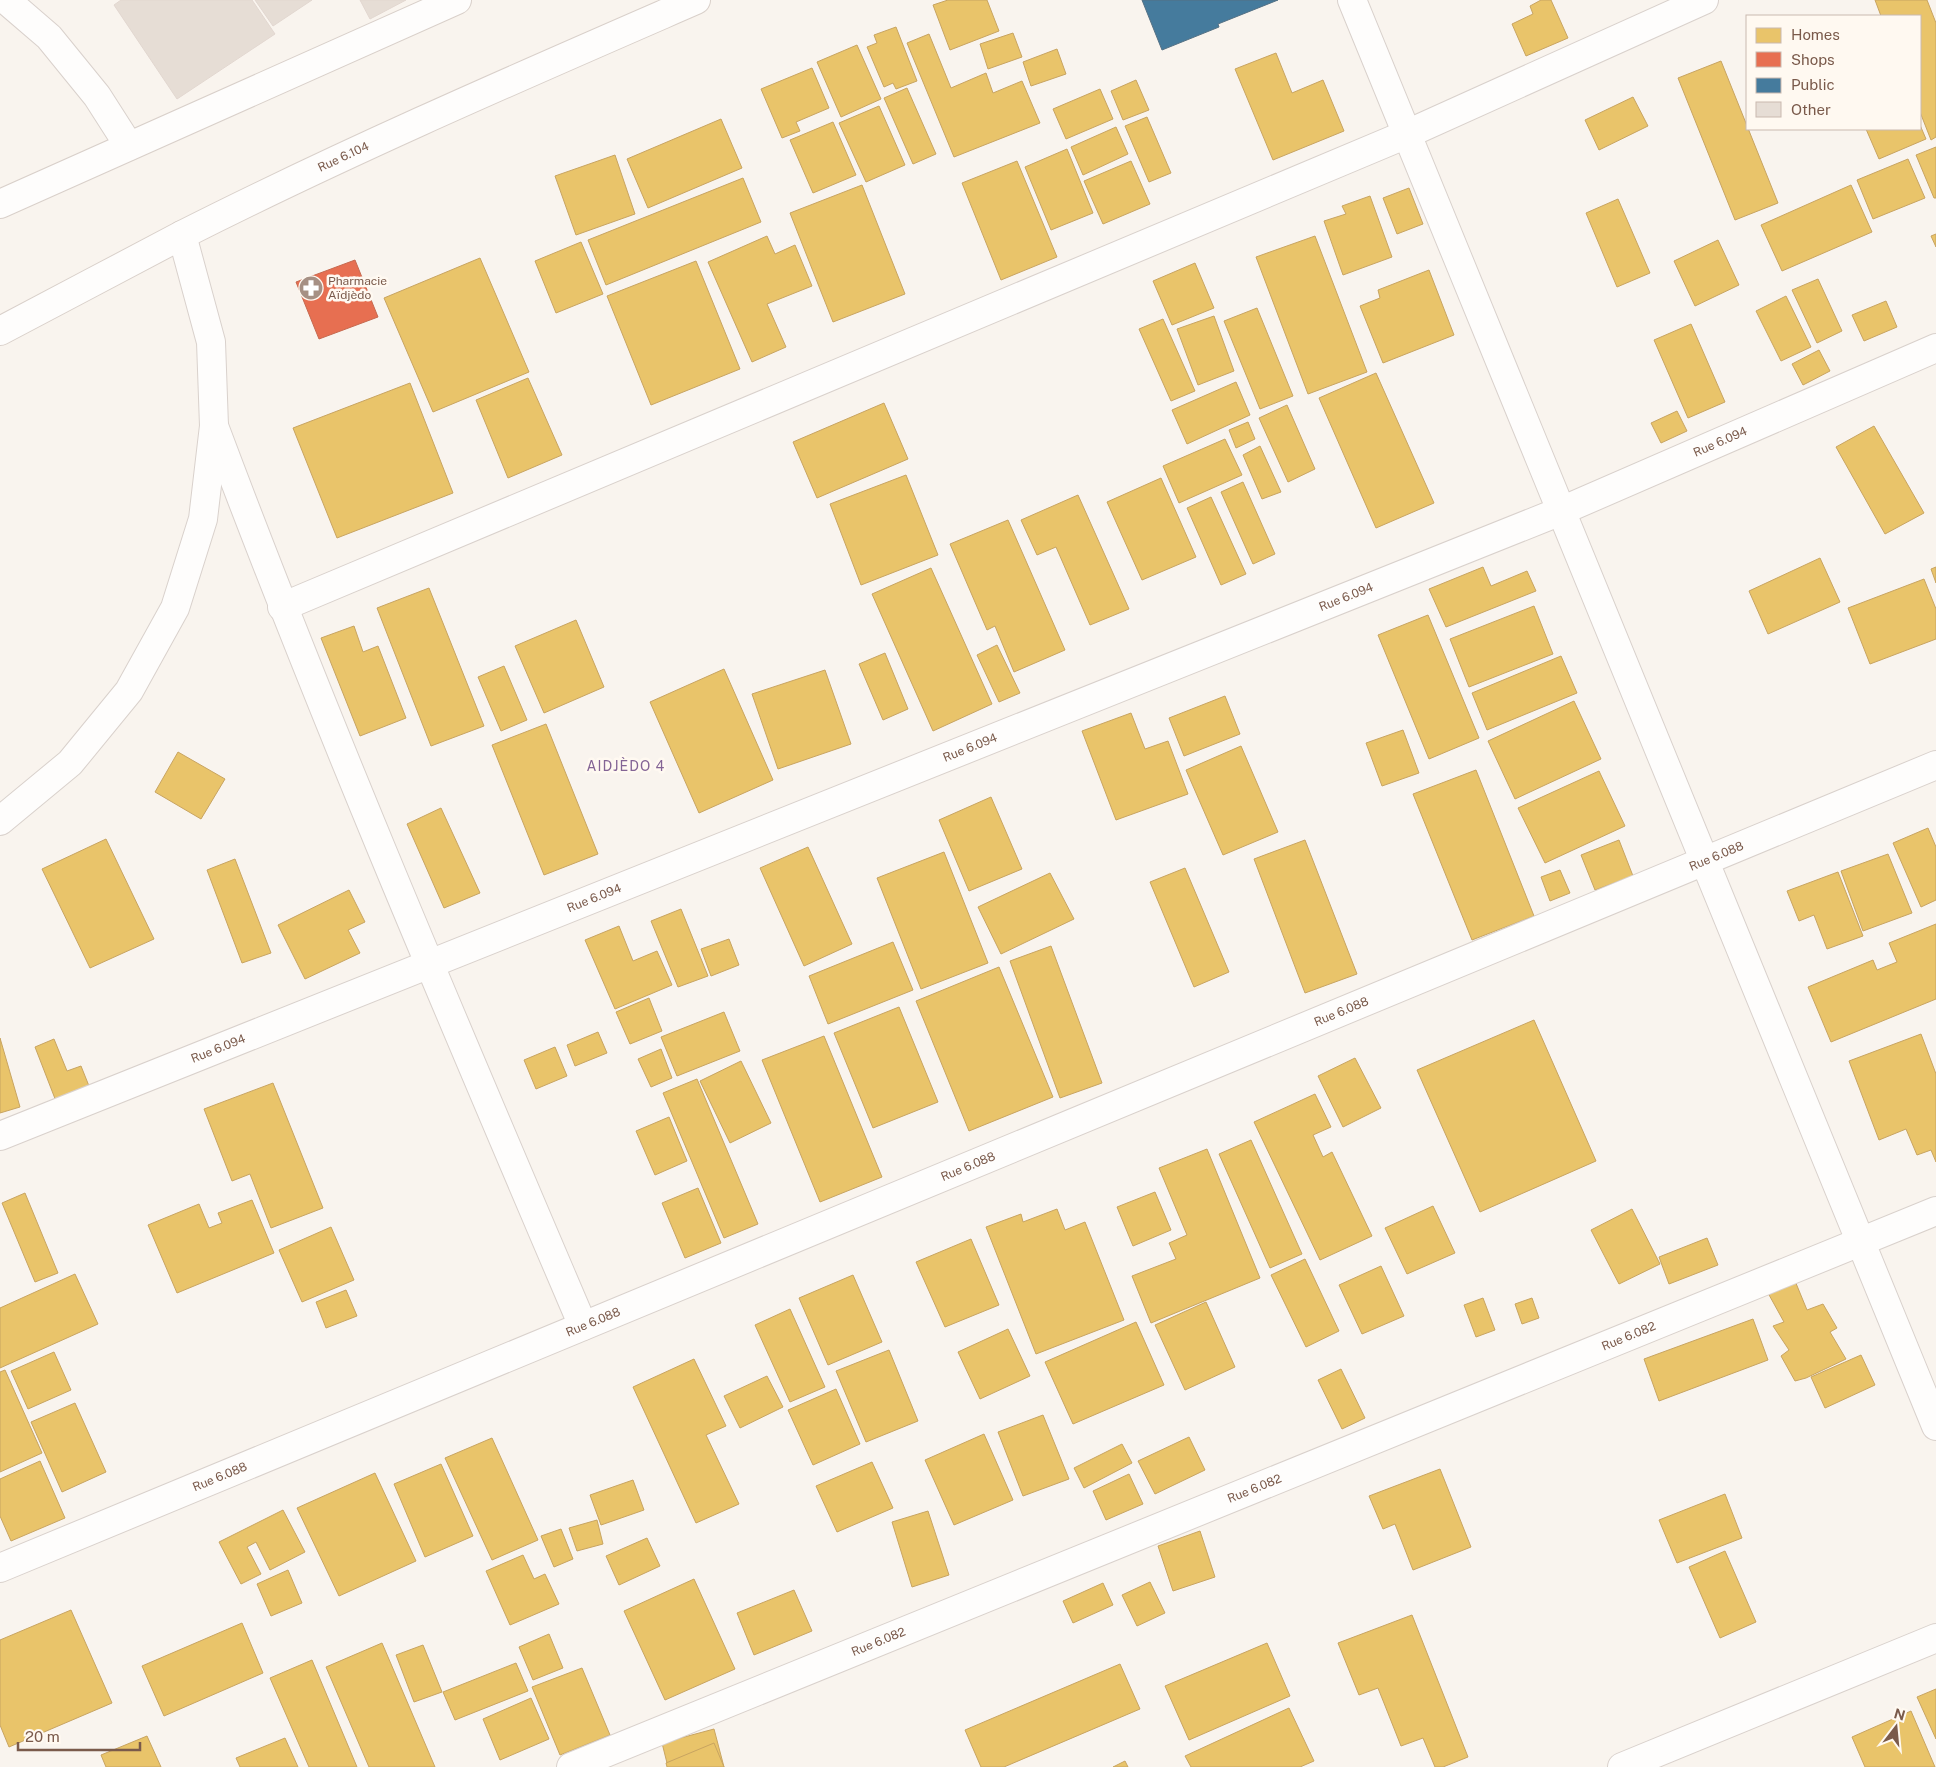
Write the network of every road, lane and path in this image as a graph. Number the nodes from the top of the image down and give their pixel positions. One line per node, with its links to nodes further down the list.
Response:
1 (6, 0): 7 (street)
2 (457, 0): 7 (street)
3 (696, 0): 9 (street, Rue 6.104)
4 (1352, 0): 6 (street)
5 (1704, 0): 6 (street)
6 (1407, 134): 13 (street); 14 (street)
7 (129, 146): 8 (street)
8 (0, 204)
9 (182, 236): 10 (street, Rue 6.104); 12 (street)
10 (0, 332)
11 (1936, 348): 13 (street, Rue 6.094)
12 (214, 426): 14 (street); 16 (street)
13 (1561, 511): 17 (street); 18 (street, Rue 6.094)
14 (282, 607): 18 (street)
15 (1936, 766): 17 (street, Rue 6.088)
16 (0, 820)
17 (1705, 863): 21 (street); 22 (street, Rue 6.088)
18 (429, 966): 19 (street, Rue 6.094); 22 (street)
19 (0, 1136)
20 (1936, 1210): 21 (street, Rue 6.082)
21 (1860, 1241): 23 (street); 26 (street, Rue 6.082)
22 (583, 1326): 24 (street, Rue 6.088)
23 (1936, 1426)
24 (0, 1568)
25 (1936, 1638): 27 (street)
26 (571, 1767)
27 (1622, 1767)

